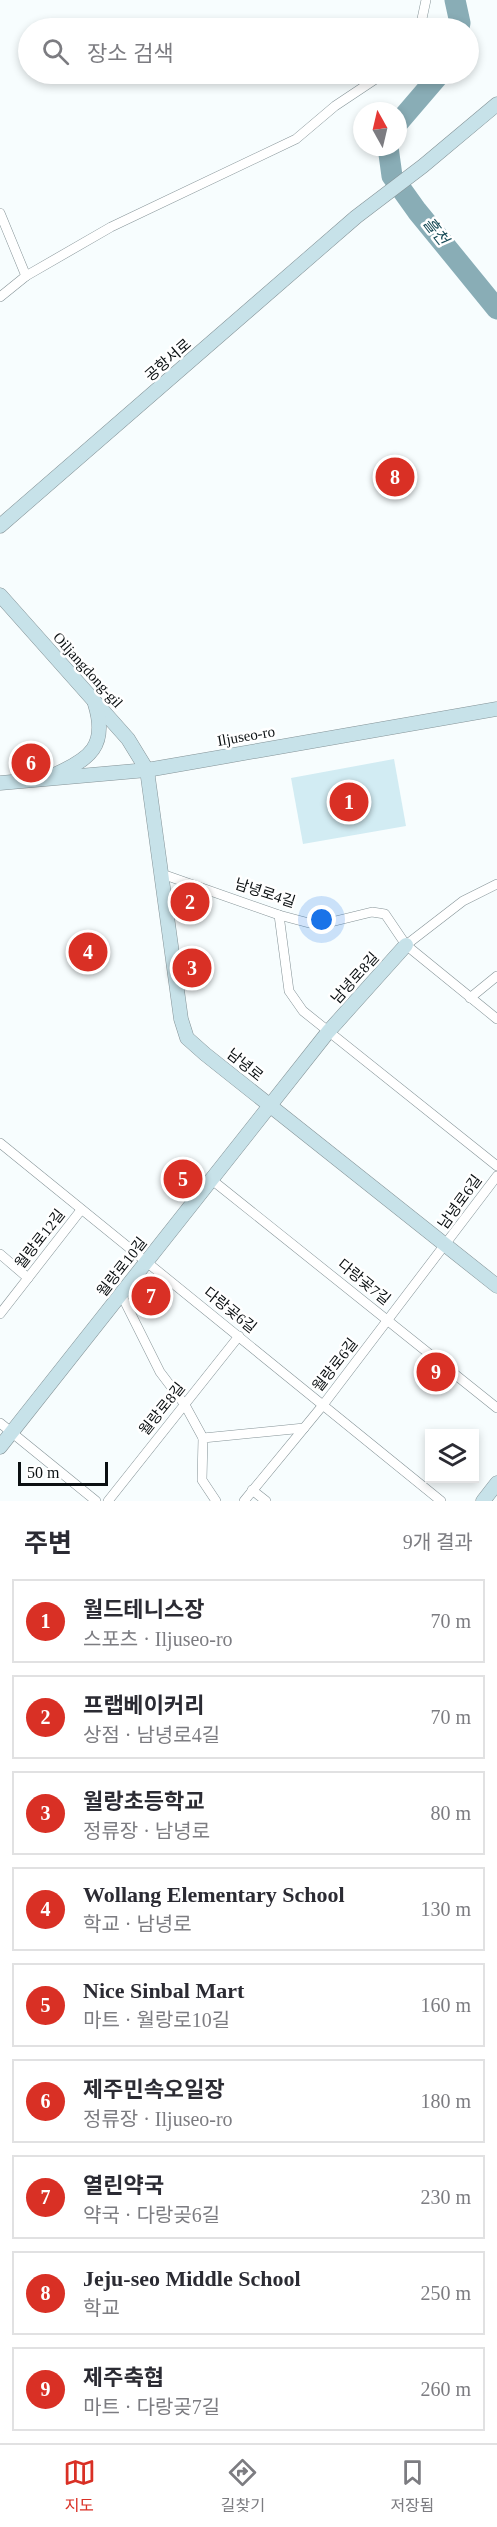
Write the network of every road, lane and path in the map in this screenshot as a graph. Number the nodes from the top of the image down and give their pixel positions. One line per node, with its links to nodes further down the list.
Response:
1 (426, 0): 2 (street)
2 (422, 18)
3 (368, 84): 6 (street)
4 (497, 104): 8 (street, 공항서로)
5 (0, 213): 6 (street)
6 (26, 276): 7 (street)
7 (0, 297)
8 (0, 526)
9 (0, 595): 10 (street, Oiljangdong-gil)
10 (95, 702): 12 (street, Oiljangdong-gil); 13 (street)
11 (497, 710): 12 (street, Iljuseo-ro)
12 (147, 770): 13 (street, Iljuseo-ro); 15 (street, 남녕로)
13 (46, 779): 14 (street, Iljuseo-ro)
14 (0, 783)
15 (162, 874): 17 (street, 남녕로4길); 23 (street, 남녕로)
16 (497, 884): 18 (street)
17 (279, 915): 18 (street, 남녕로4길); 22 (street)
18 (406, 945): 20 (street, 남녕로4길); 22 (street, 남녕로8길)
19 (497, 976): 20 (street)
20 (470, 998): 21 (street, 남녕로4길)
21 (497, 1019)
22 (328, 1032): 23 (street, 남녕로8길); 25 (street)
23 (270, 1106): 27 (street, 월랑로10길); 29 (street, 남녕로)
24 (0, 1143): 28 (street, 다랑곶6길)
25 (497, 1166)
26 (497, 1176): 29 (street, 남녕로6길)
27 (212, 1180): 31 (street, 월랑로10길); 36 (street, 다랑곶7길)
28 (81, 1210): 31 (street, 다랑곶6길); 32 (street, 월랑로12길)
29 (447, 1245): 33 (street, 남녕로); 36 (street, 월랑로6길)
30 (0, 1254): 32 (street)
31 (147, 1261): 34 (street, 월랑로10길); 37 (street, 다랑곶6길)
32 (28, 1278): 35 (street, 월랑로12길)
33 (497, 1286)
34 (121, 1294): 38 (street); 43 (street, 월랑로10길)
35 (0, 1314)
36 (388, 1321): 39 (street, 월랑로6길); 40 (street, 다랑곶7길)
37 (239, 1336): 38 (street, 월랑로8길); 39 (street, 다랑곶6길)
38 (185, 1405): 44 (street); 49 (street, 월랑로8길)
39 (323, 1405): 42 (street, 월랑로6길); 53 (street, 다랑곶6길)
40 (497, 1408)
41 (0, 1423): 43 (street)
42 (304, 1428): 44 (street); 47 (street, 월랑로6길)
43 (12, 1432): 45 (street, 월랑로10길); 48 (street)
44 (203, 1438): 50 (street)
45 (0, 1448)
46 (497, 1483): 54 (street)
47 (252, 1490): 51 (street, 월랑로6길); 52 (street)
48 (96, 1501)
49 (108, 1501)
50 (216, 1501)
51 (244, 1501)
52 (266, 1501)
53 (441, 1501)
54 (483, 1501)

